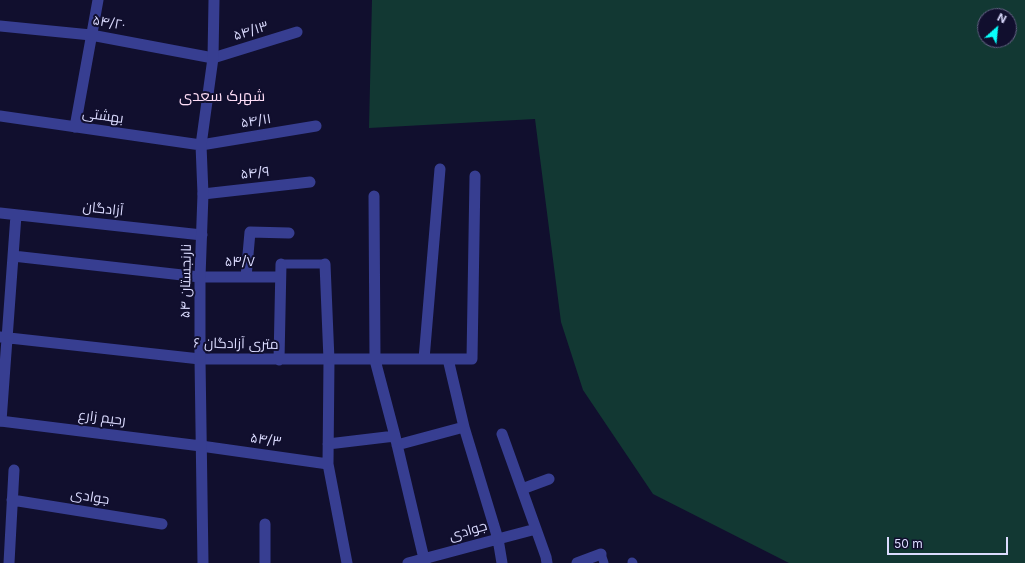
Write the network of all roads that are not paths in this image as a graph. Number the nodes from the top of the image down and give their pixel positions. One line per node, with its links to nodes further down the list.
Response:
1 (98, 0): 5 (street)
2 (214, 0): 6 (street, نارنجستان ۵۴)
3 (0, 26): 5 (street, ۵۴/۲۰)
4 (297, 32): 6 (street, ۵۴/۱۳)
5 (91, 35): 6 (street, ۵۴/۲۰); 9 (street)
6 (213, 58): 10 (street, نارنجستان ۵۴)
7 (0, 116): 9 (street, بهشتی)
8 (316, 126): 10 (street, ۵۴/۱۱)
9 (75, 127): 10 (street, بهشتی)
10 (201, 145): 14 (street, نارنجستان ۵۴)
11 (440, 169): 28 (street)
12 (475, 176): 29 (street, ۶ متری آزادگان)
13 (310, 182): 14 (street, ۵۴/۹)
14 (204, 194): 19 (street, نارنجستان ۵۴)
15 (374, 196): 33 (street)
16 (0, 213): 17 (street, آزادگان)
17 (16, 215): 19 (street, آزادگان); 20 (street)
18 (289, 232): 24 (street)
19 (202, 235): 23 (street, نارنجستان ۵۴)
20 (13, 256): 23 (street, ۵۴/۷); 26 (street)
21 (280, 264): 22 (lane); 25 (street)
22 (325, 264): 32 (street)
23 (200, 277): 24 (street, ۵۴/۷); 30 (street, نارنجستان ۵۴)
24 (246, 277): 25 (street, ۵۴/۷)
25 (280, 277): 31 (street)
26 (5, 298): 27 (street)
27 (3, 338): 30 (street, ۶ متری آزادگان); 34 (street)
28 (424, 359): 29 (street, ۶ متری آزادگان); 33 (street, ۶ متری آزادگان)
29 (448, 359): 35 (street)
30 (200, 360): 31 (street, ۶ متری آزادگان); 39 (street, نارنجستان ۵۴)
31 (279, 360): 32 (street, ۶ متری آزادگان)
32 (329, 360): 33 (street, ۶ متری آزادگان); 38 (street)
33 (375, 360): 37 (street)
34 (0, 421): 39 (street, رحیم زارع)
35 (464, 428): 37 (street); 48 (street)
36 (502, 434): 43 (street)
37 (396, 440): 38 (street); 50 (street)
38 (328, 444): 40 (street)
39 (200, 446): 40 (street, ۵۴/۳); 52 (street, نارنجستان ۵۴)
40 (328, 464): 54 (street)
41 (14, 470): 44 (street)
42 (548, 479): 43 (street)
43 (522, 489): 47 (street)
44 (12, 500): 45 (street, جوادی); 51 (street)
45 (162, 524)
46 (265, 524): 53 (street)
47 (536, 529): 48 (street, جوادی); 57 (street)
48 (498, 538): 50 (street, جوادی); 56 (street)
49 (603, 559): 58 (street)
50 (424, 561): 55 (street, جوادی)
51 (9, 563)
52 (203, 563)
53 (265, 563)
54 (347, 563)
55 (408, 563)
56 (502, 563)
57 (547, 563)
58 (577, 563)

